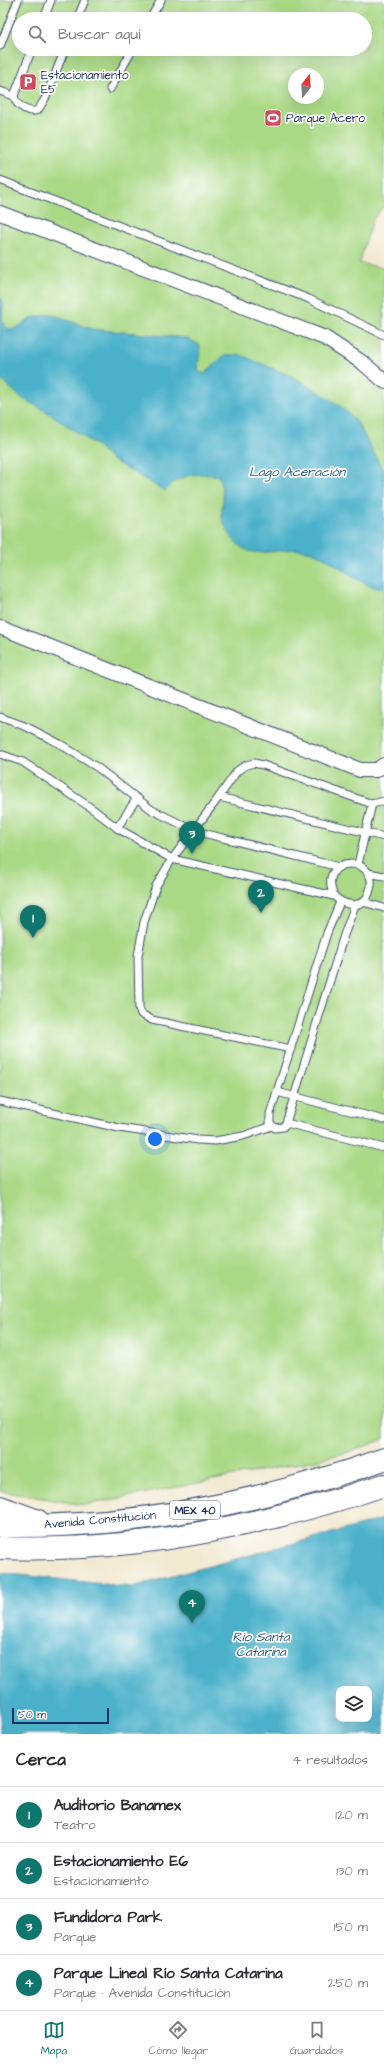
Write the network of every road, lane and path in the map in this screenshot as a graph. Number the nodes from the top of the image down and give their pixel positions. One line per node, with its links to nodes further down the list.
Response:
1 (18, 0): 5 (lane)
2 (51, 0): 6 (lane)
3 (85, 0): 7 (lane)
4 (161, 0): 8 (lane)
5 (13, 12)
6 (47, 12)
7 (80, 12)
8 (154, 12)
9 (12, 15): 10 (lane)
10 (0, 46)
11 (29, 56): 16 (lane)
12 (62, 56): 16 (lane)
13 (129, 56): 14 (lane)
14 (110, 89)
15 (0, 92): 16 (lane)
16 (14, 96)
17 (0, 180): 19 (lane)
18 (0, 213): 20 (street)
19 (384, 335)
20 (384, 381)
21 (0, 628): 24 (street)
22 (0, 717): 25 (lane)
23 (0, 754): 29 (lane)
24 (384, 765)
25 (137, 798): 29 (lane); 30 (lane)
26 (219, 798): 28 (lane); 30 (lane); 31 (lane)
27 (384, 800): 28 (lane)
28 (372, 804): 31 (lane)
29 (117, 828): 33 (lane)
30 (195, 831): 33 (lane); 35 (lane)
31 (365, 832): 32 (lane); 34 (lane)
32 (384, 837)
33 (172, 860): 38 (lane); 43 (lane)
34 (358, 864): 35 (lane); 36 (lane)
35 (339, 867): 38 (lane)
36 (368, 872): 37 (lane); 40 (lane)
37 (384, 876)
38 (334, 896): 39 (lane)
39 (340, 902): 41 (lane); 43 (lane)
40 (363, 902): 41 (lane); 42 (lane)
41 (355, 905): 45 (lane)
42 (384, 908)
43 (291, 1049): 44 (lane)
44 (277, 1092): 45 (lane); 49 (lane)
45 (294, 1097): 47 (lane); 48 (lane)
46 (0, 1101): 49 (lane)
47 (384, 1120)
48 (286, 1123): 49 (lane); 50 (lane)
49 (272, 1126)
50 (384, 1148)
51 (384, 1459): 54 (highway, Avenida Constitución / MEX 40)
52 (384, 1485): 56 (highway, Avenida Constitución / MEX 40)
53 (0, 1507): 54 (highway)
54 (50, 1525): 55 (highway, Avenida Constitución / MEX 40)
55 (0, 1526)
56 (0, 1548)

